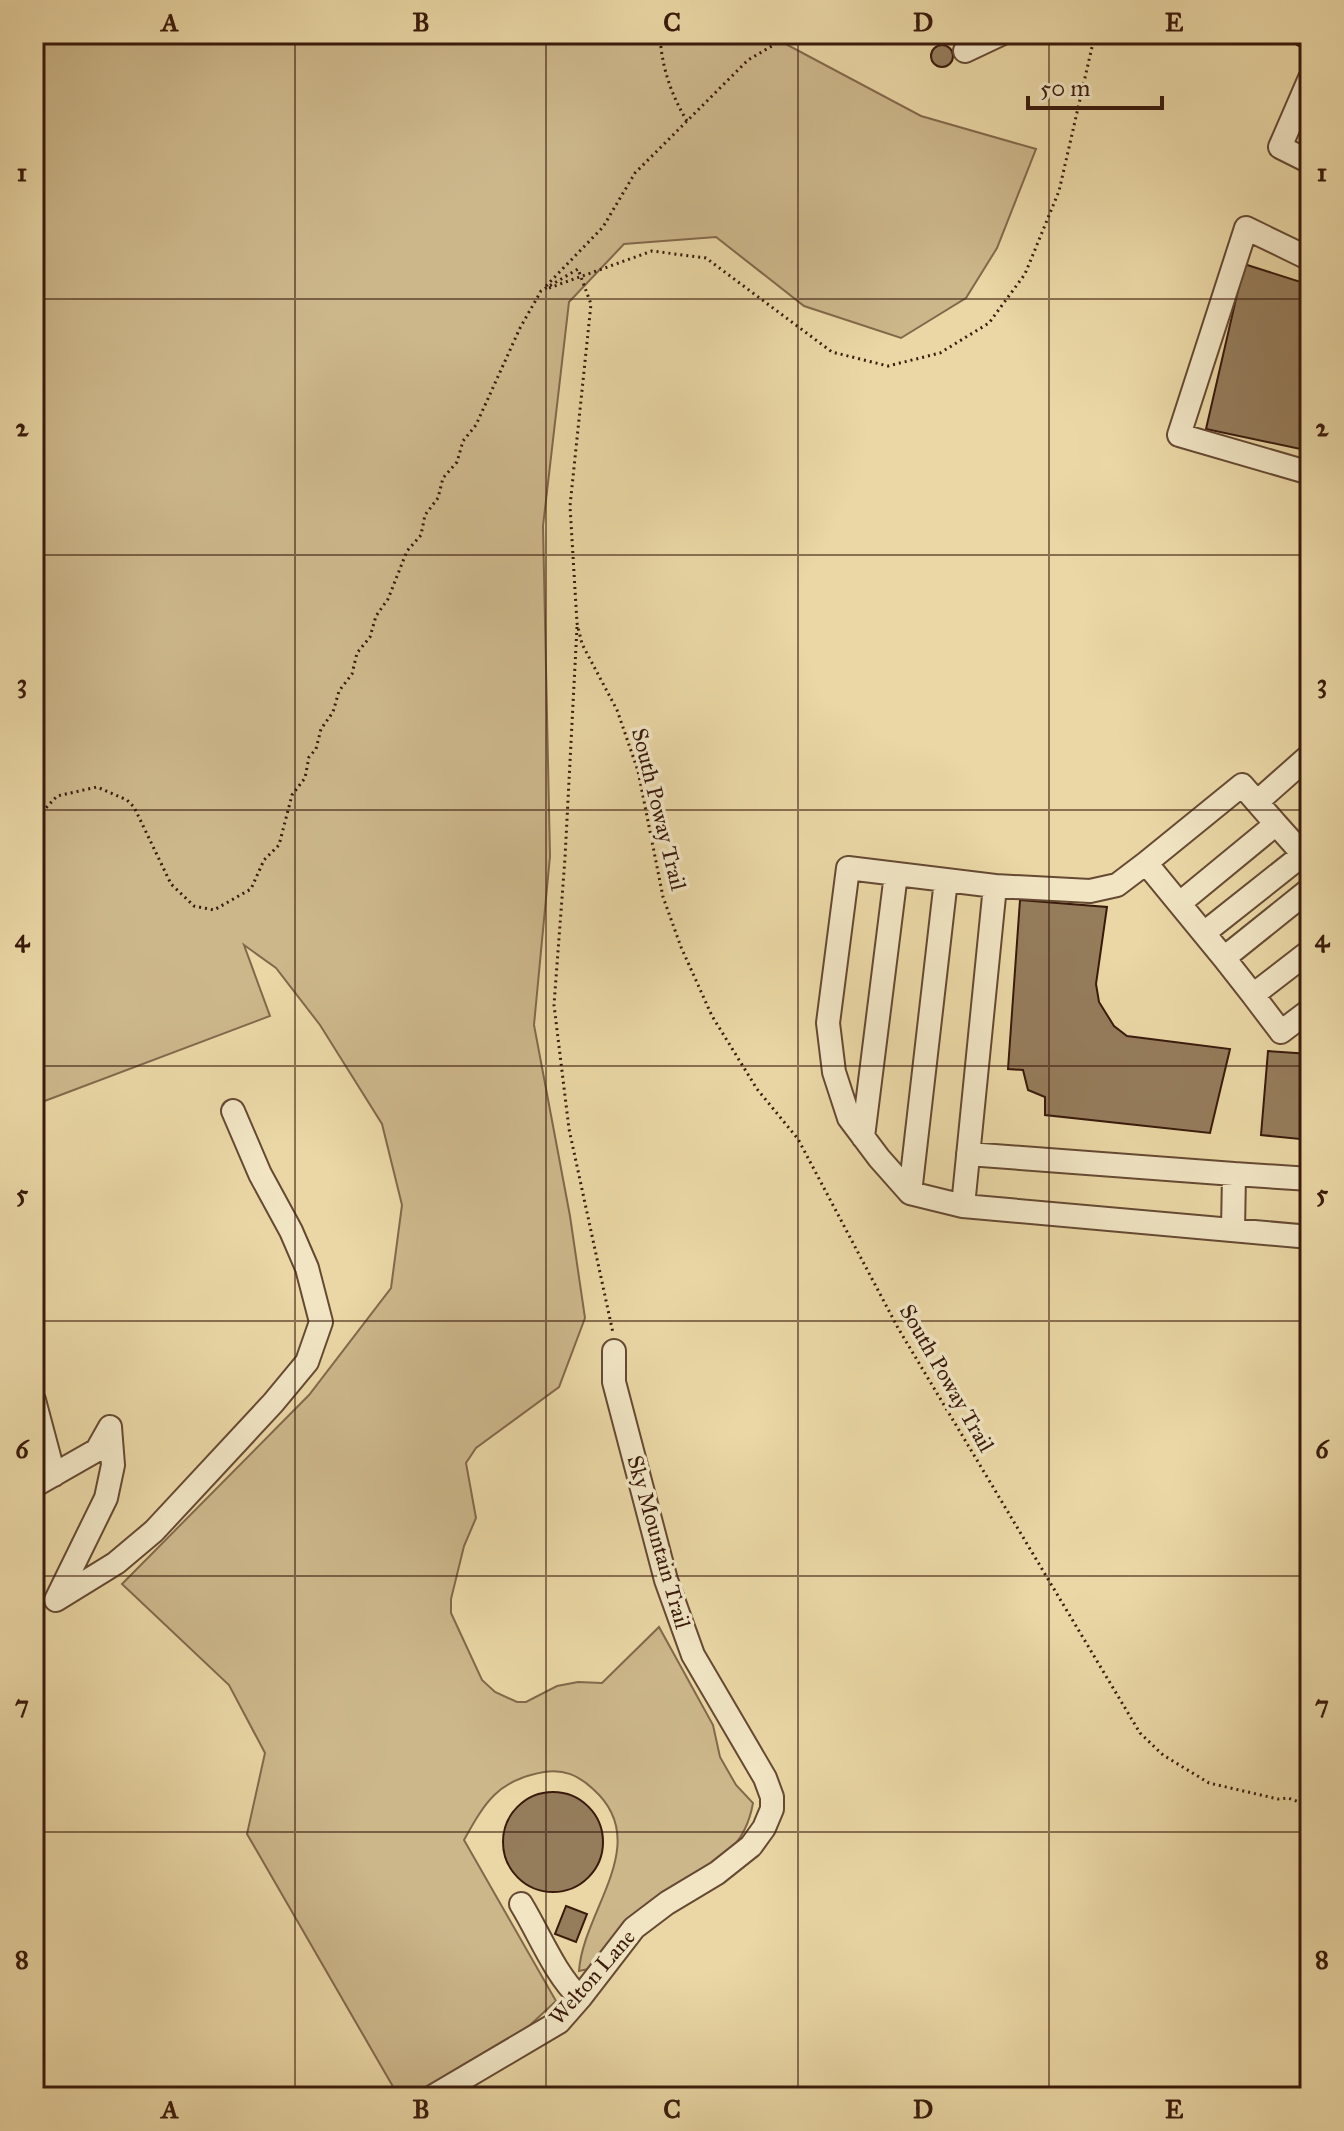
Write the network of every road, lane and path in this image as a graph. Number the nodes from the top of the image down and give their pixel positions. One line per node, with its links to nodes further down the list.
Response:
1 (660, 34): 7 (path)
2 (928, 34): 7 (path)
3 (1001, 34): 5 (street)
4 (1095, 34): 10 (path)
5 (965, 51)
6 (1310, 78): 8 (street)
7 (687, 121): 11 (path)
8 (1310, 162)
9 (1310, 259): 12 (street)
10 (581, 276): 11 (path); 11 (path); 13 (path, South Poway Trail)
11 (541, 291): 16 (path)
12 (1310, 473)
13 (577, 623): 39 (path); 43 (path, South Poway Trail)
14 (1310, 755): 15 (street)
15 (1257, 802): 17 (street); 19 (street)
16 (34, 821)
17 (1276, 824): 18 (street); 24 (street)
18 (1308, 855): 25 (street)
19 (1146, 863): 22 (street); 24 (street)
20 (896, 874): 21 (street); 31 (street); 31 (street)
21 (946, 880): 22 (street); 35 (street)
22 (995, 886): 32 (street)
23 (1310, 889): 27 (street)
24 (1180, 903): 25 (street)
25 (1204, 933): 27 (street)
26 (1310, 951): 28 (street)
27 (1224, 958): 28 (street)
28 (1253, 995): 29 (street)
29 (1310, 1010)
30 (233, 1111): 41 (street)
31 (863, 1137): 35 (street)
32 (968, 1154): 33 (street); 36 (street)
33 (1234, 1174): 34 (street); 37 (street)
34 (1310, 1179)
35 (910, 1193): 36 (street)
36 (963, 1206): 37 (street)
37 (1233, 1230): 38 (street)
38 (1310, 1237)
39 (614, 1344): 44 (street, Sky Mountain Trail)
40 (34, 1400): 41 (street)
41 (54, 1475): 42 (street)
42 (34, 1486)
43 (1310, 1806)
44 (772, 1809): 46 (street, Welton Lane)
45 (521, 1904): 46 (street)
46 (580, 1998): 47 (street, Welton Lane)
47 (432, 2097)

